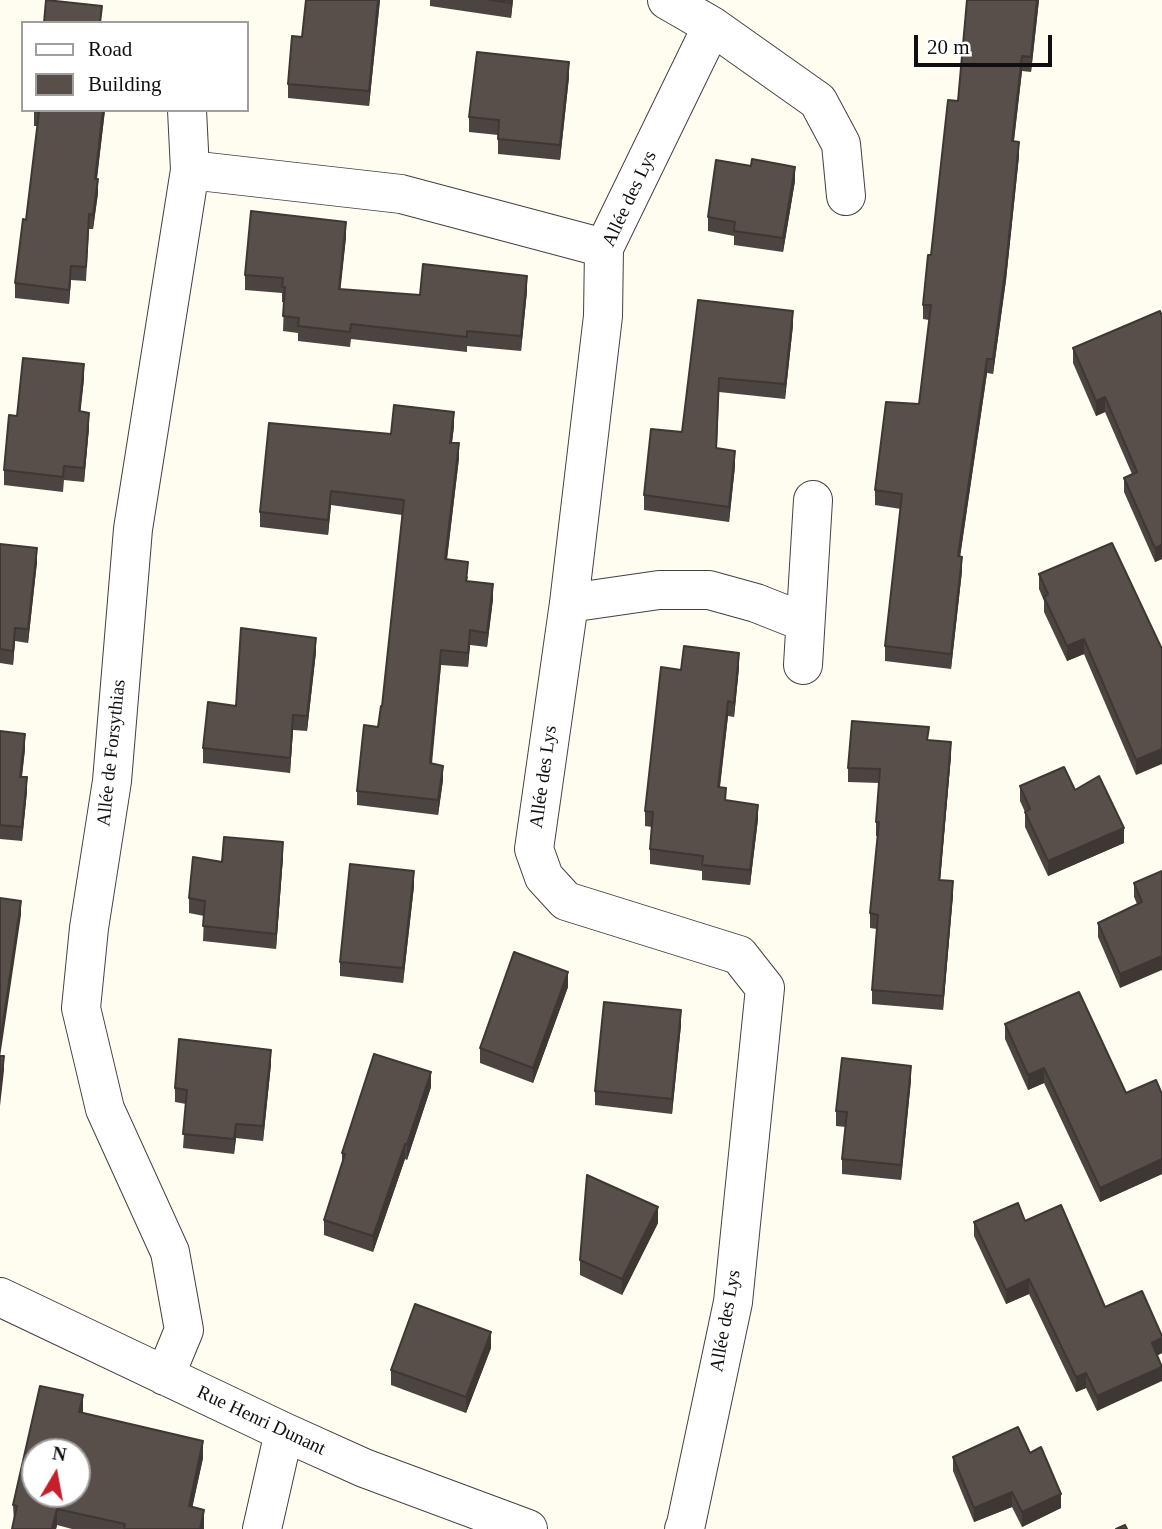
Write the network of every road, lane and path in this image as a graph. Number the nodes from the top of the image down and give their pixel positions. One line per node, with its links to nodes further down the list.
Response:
1 (667, 0): 2 (street)
2 (712, 26): 5 (street); 6 (street, Allée des Lys)
3 (187, 112): 4 (street, Allée de Forsythias)
4 (190, 170): 6 (street); 12 (street, Allée de Forsythias)
5 (846, 196)
6 (604, 248): 8 (street, Allée des Lys)
7 (813, 500): 9 (street)
8 (569, 603): 9 (street); 16 (street, Allée des Lys)
9 (804, 622): 10 (street)
10 (803, 665)
11 (0, 1297): 12 (street, Rue Henri Dunant)
12 (165, 1376): 13 (street, Rue Henri Dunant)
13 (284, 1432): 14 (street); 15 (street, Rue Henri Dunant)
14 (262, 1529)
15 (528, 1529)
16 (684, 1529)

